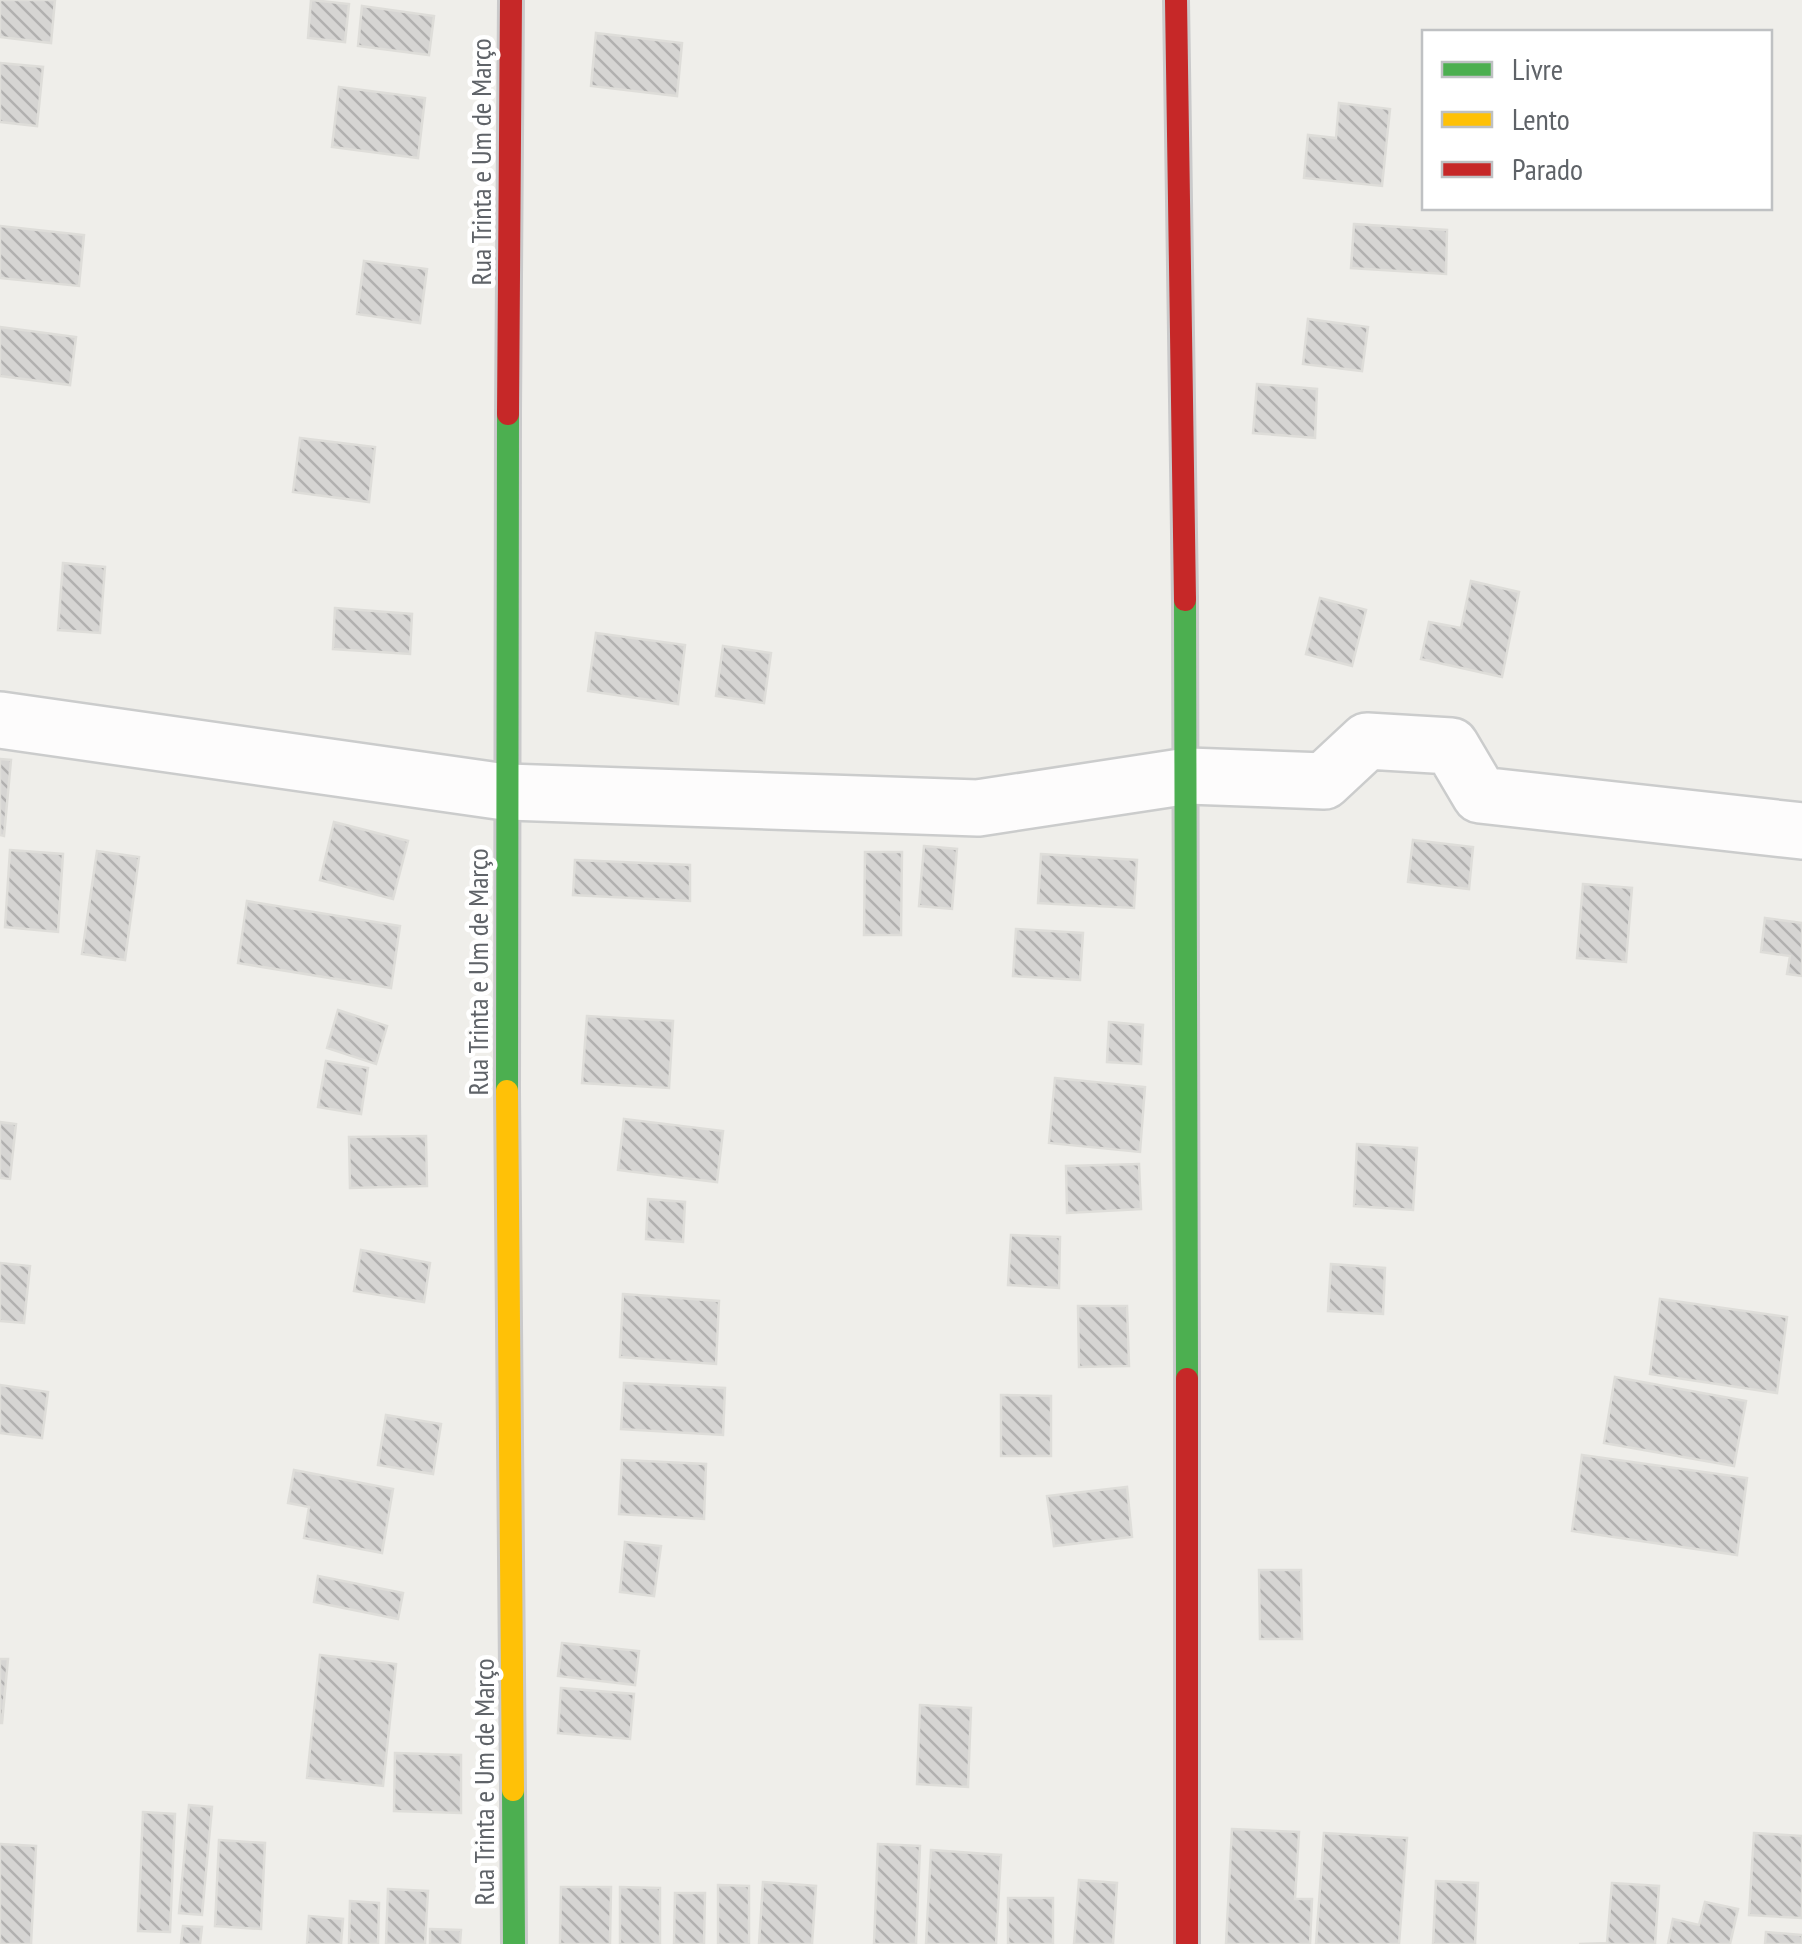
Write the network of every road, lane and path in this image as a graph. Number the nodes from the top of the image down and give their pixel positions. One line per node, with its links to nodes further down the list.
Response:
1 (511, 0): 5 (street, Rua Trinta e Um de Março)
2 (1176, 0): 4 (street)
3 (0, 720): 5 (street)
4 (1188, 776): 5 (street); 6 (street); 8 (street)
5 (506, 792): 7 (street, Rua Trinta e Um de Março)
6 (1802, 831)
7 (514, 1944)
8 (1188, 1944)

